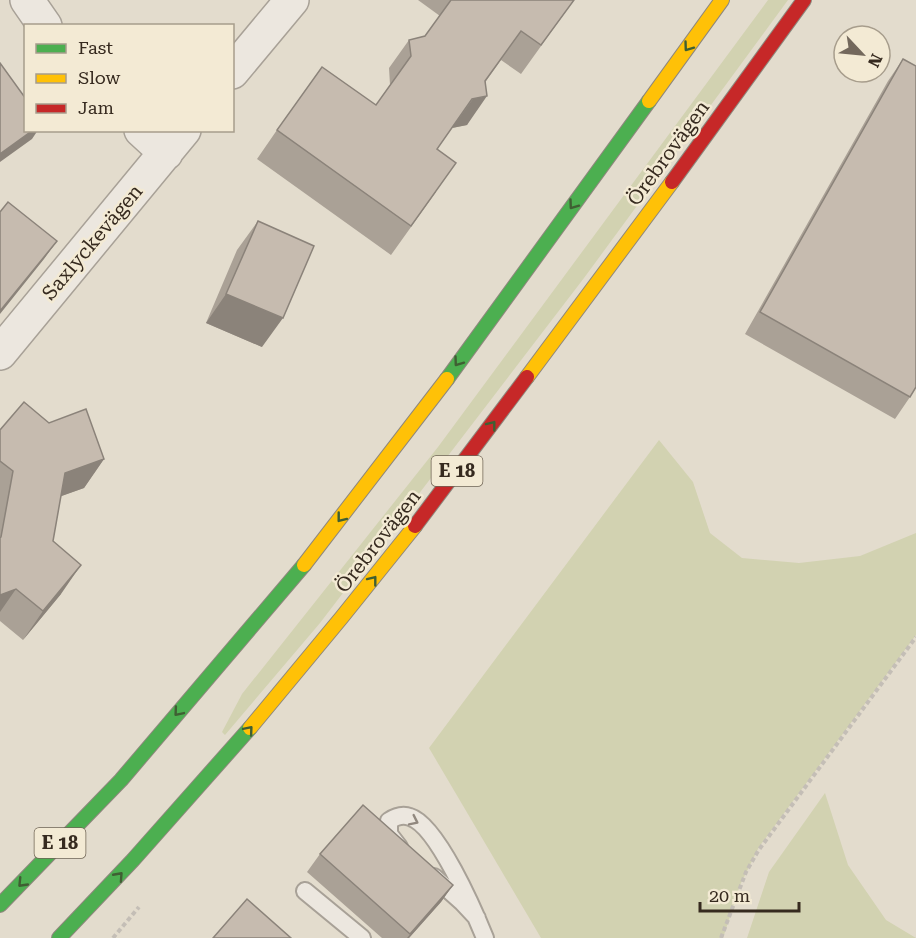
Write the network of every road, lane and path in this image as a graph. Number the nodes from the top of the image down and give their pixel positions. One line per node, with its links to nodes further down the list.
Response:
1 (27, 0): 5 (street)
2 (292, 0): 6 (street)
3 (722, 0): 12 (highway, E 18, one-way to 12)
4 (804, 0): 14 (highway, Örebrovägen / E 18, one-way to 4)
5 (44, 24)
6 (234, 70)
7 (147, 132): 8 (street)
8 (175, 142): 9 (street, Saxlyckevägen)
9 (0, 353)
10 (916, 637): 21 (path)
11 (305, 891): 19 (lane)
12 (0, 905)
13 (140, 907): 18 (path)
14 (79, 918): 16 (highway, Örebrovägen / E 18); 17 (highway)
15 (477, 918): 15 (lane, one-way to 15); 20 (lane)
16 (60, 938)
17 (76, 938)
18 (113, 938)
19 (362, 938)
20 (485, 938)
21 (721, 938)

